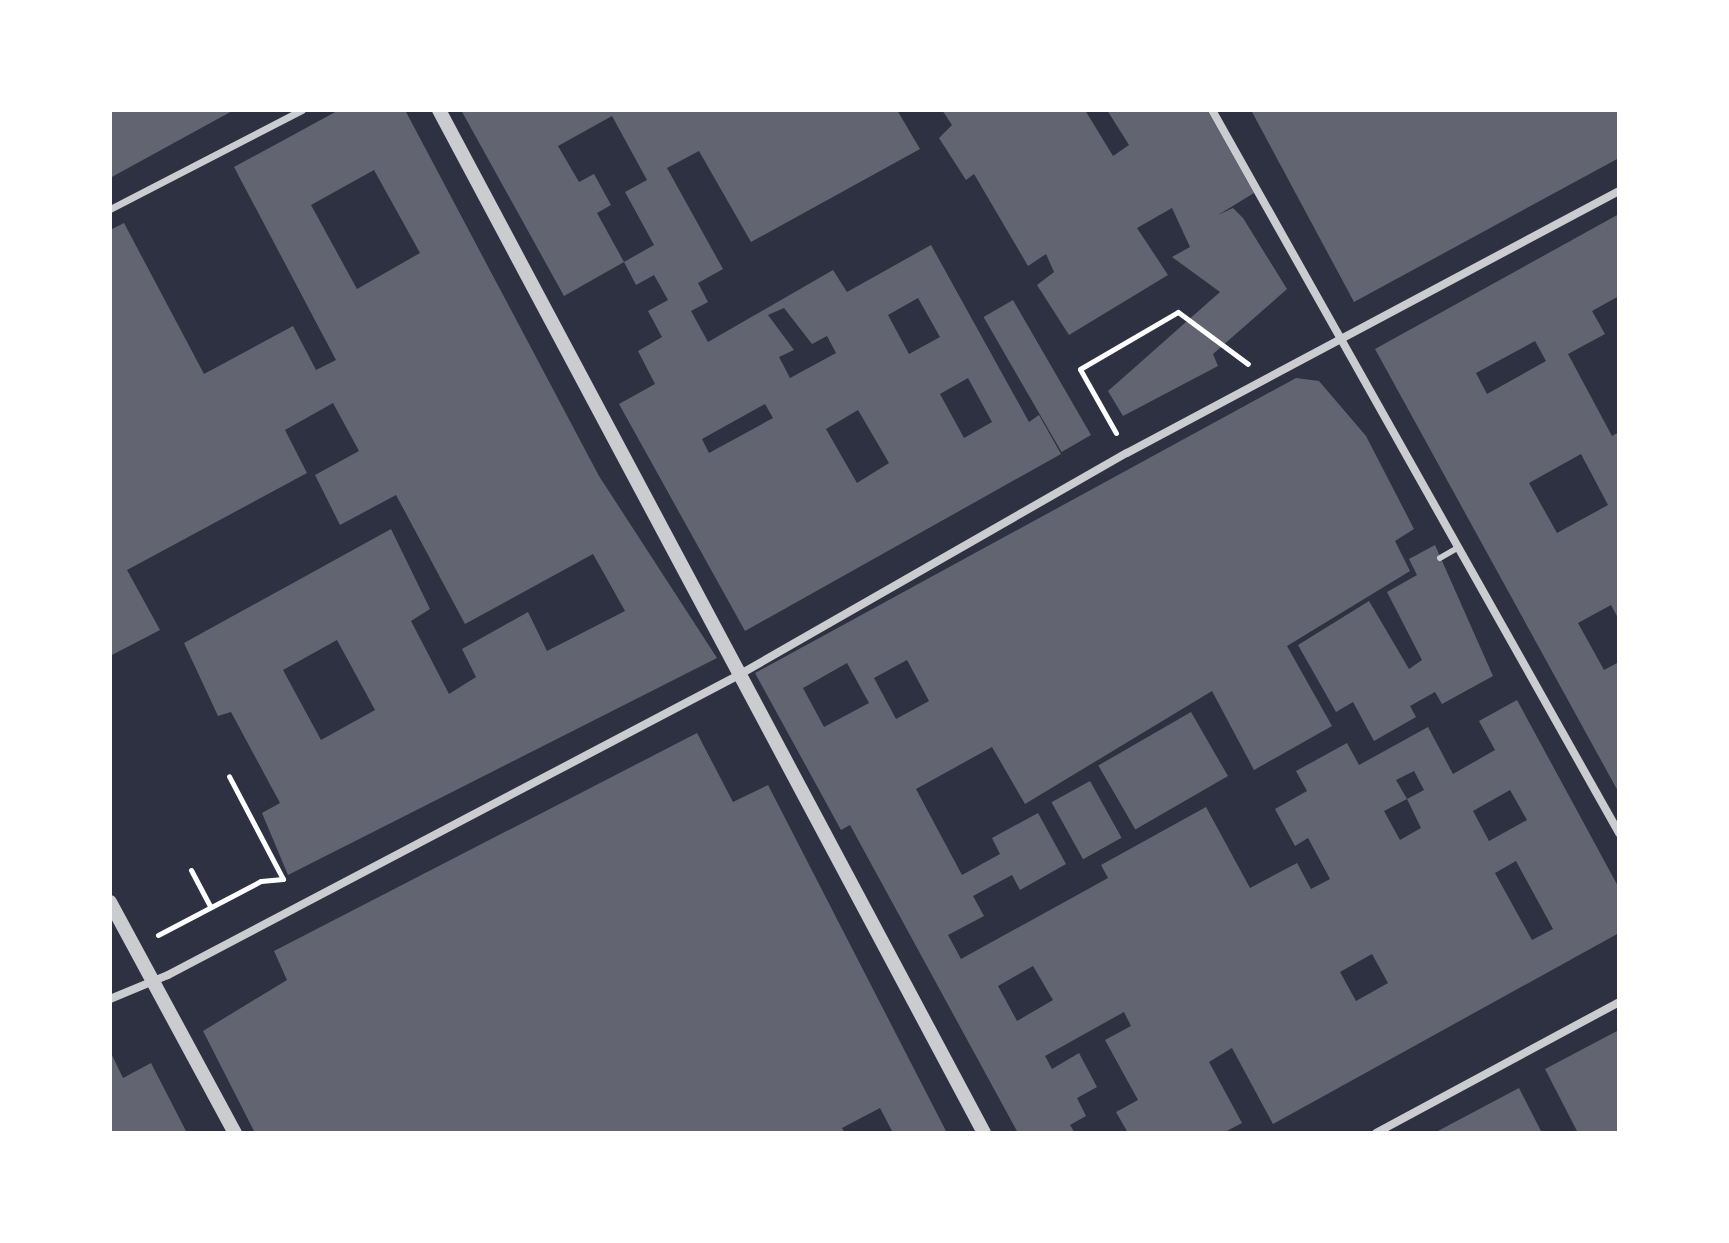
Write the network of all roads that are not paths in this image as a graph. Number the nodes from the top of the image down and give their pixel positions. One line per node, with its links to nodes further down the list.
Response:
1 (302, 110): 5 (street)
2 (439, 110): 9 (street)
3 (1212, 110): 6 (street)
4 (1619, 191): 6 (street)
5 (110, 209)
6 (1342, 340): 7 (street); 9 (street)
7 (1457, 548): 8 (lane); 10 (street)
8 (1440, 558)
9 (737, 676): 12 (street); 16 (street)
10 (1619, 833)
11 (110, 902): 12 (street)
12 (154, 980): 13 (street); 15 (street)
13 (110, 999)
14 (1619, 1002): 17 (street)
15 (235, 1133)
16 (984, 1133)
17 (1376, 1133)

